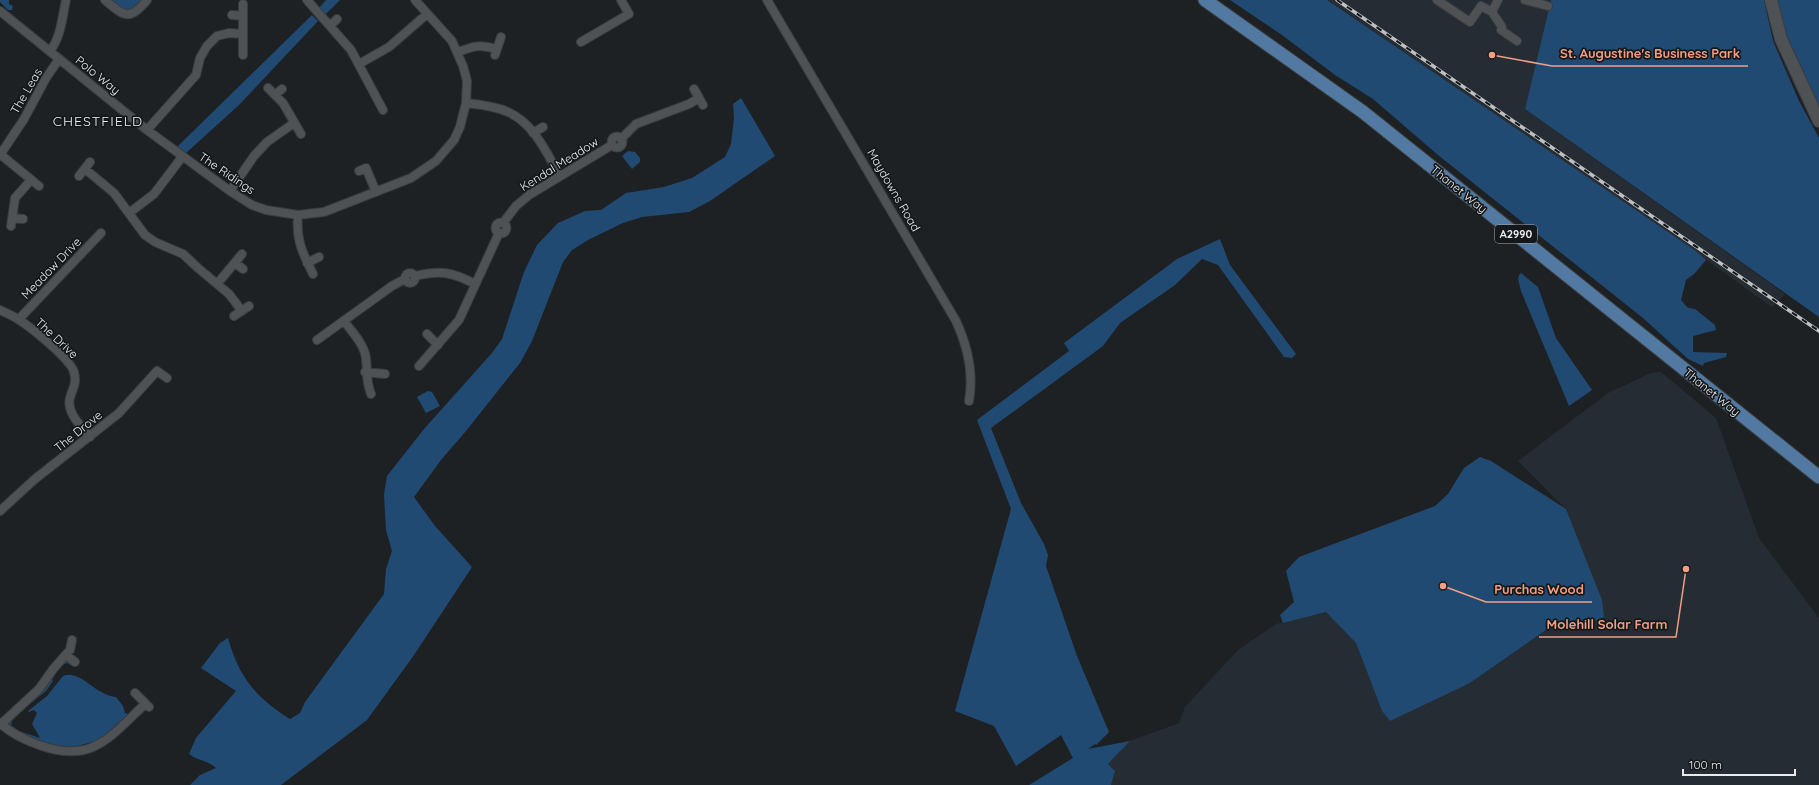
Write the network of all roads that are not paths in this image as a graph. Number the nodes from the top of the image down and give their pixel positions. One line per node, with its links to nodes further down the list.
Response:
1 (66, 0): 26 (street)
2 (105, 0): 3 (street)
3 (147, 0)
4 (307, 0): 21 (street)
5 (415, 0): 17 (street, The Ridings)
6 (621, 0): 25 (street)
7 (767, 0): 80 (street, Maydowns Road)
8 (1205, 0): 82 (main road, Thanet Way / A2990)
9 (1437, 0): 16 (street)
10 (1498, 0): 16 (street)
11 (1525, 0): 14 (street)
12 (1771, 0): 37 (main road)
13 (243, 4): 19 (street)
14 (1548, 6)
15 (0, 11): 26 (street, Polo Way)
16 (1492, 12): 24 (street)
17 (427, 14): 27 (street, The Ridings); 30 (street)
18 (232, 15): 19 (street)
19 (243, 16): 22 (street)
20 (337, 19): 21 (street)
21 (330, 26): 30 (street)
22 (243, 34): 28 (street); 40 (street)
23 (501, 37): 27 (street)
24 (1518, 41)
25 (582, 42)
26 (50, 51): 29 (street, Polo Way)
27 (458, 52): 35 (street, The Ridings)
28 (243, 55)
29 (59, 59): 40 (street, Polo Way); 43 (street, The Leas)
30 (359, 64): 36 (street)
31 (268, 88): 34 (street)
32 (282, 88): 34 (street)
33 (694, 89): 49 (street, Kendal Meadow)
34 (276, 95): 38 (street)
35 (466, 103): 41 (street); 53 (street, The Ridings)
36 (383, 110)
37 (1819, 121)
38 (294, 123): 42 (street); 52 (street)
39 (543, 127): 41 (street)
40 (147, 130): 44 (street, Polo Way)
41 (533, 133): 49 (street)
42 (301, 134)
43 (0, 155): 50 (street, The Leas)
44 (182, 157): 52 (street, The Ridings); 54 (street)
45 (90, 162): 46 (street)
46 (85, 169): 48 (street); 54 (street)
47 (359, 171): 53 (street)
48 (79, 176)
49 (560, 176): 65 (street, Kendal Meadow)
50 (31, 180): 51 (street, The Leas); 56 (street)
51 (39, 186)
52 (230, 191): 55 (street, The Ridings)
53 (376, 192): 55 (street, The Ridings)
54 (129, 213): 64 (street)
55 (298, 215): 61 (street)
56 (23, 219)
57 (101, 233): 70 (street, Meadow Drive)
58 (242, 254): 60 (street)
59 (318, 258): 61 (street)
60 (235, 263): 62 (street); 64 (street)
61 (307, 263): 63 (street)
62 (243, 269)
63 (313, 274)
64 (217, 284): 68 (street)
65 (475, 284): 71 (street); 74 (street, Kendal Meadow)
66 (249, 306): 68 (street)
67 (0, 310): 70 (street, The Drive)
68 (242, 311): 69 (street)
69 (234, 316)
70 (19, 319): 81 (street, The Drive)
71 (344, 321): 73 (street); 76 (street)
72 (427, 334): 74 (street)
73 (317, 340)
74 (438, 344): 75 (street, Kendal Meadow)
75 (419, 366)
76 (366, 372): 77 (street); 79 (street)
77 (385, 374)
78 (167, 378): 81 (street, The Drove)
79 (371, 394)
80 (970, 401)
81 (90, 437): 83 (street, The Drove)
82 (1819, 477)
83 (0, 511)
84 (72, 640): 85 (street)
85 (66, 655): 86 (street); 88 (street)
86 (75, 662)
87 (135, 693): 88 (street)
88 (1, 725)

